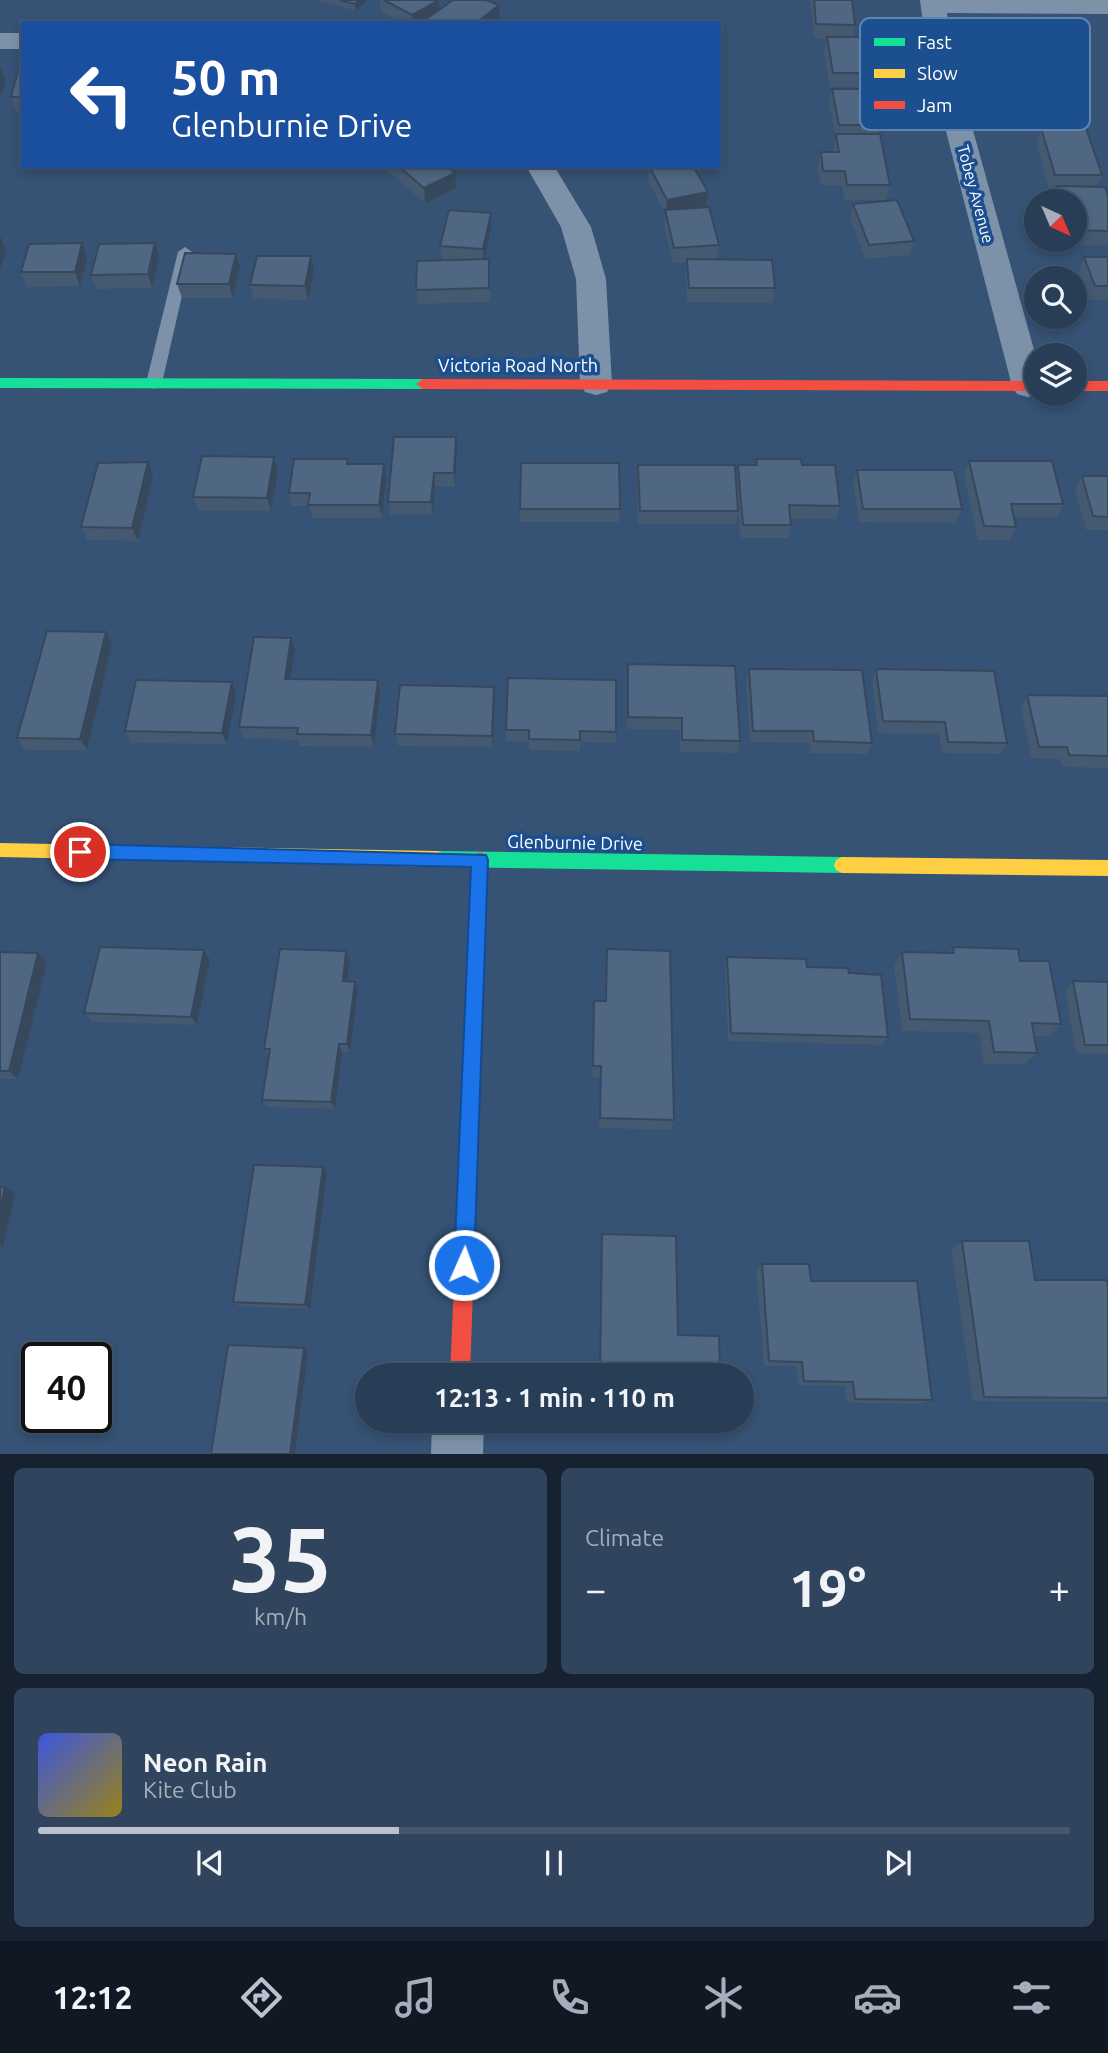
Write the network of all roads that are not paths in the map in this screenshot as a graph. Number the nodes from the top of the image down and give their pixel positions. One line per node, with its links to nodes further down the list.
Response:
1 (933, 3): 2 (street)
2 (1108, 6)
3 (0, 41): 4 (street)
4 (21, 41)
5 (960, 130): 8 (street, Tobey Avenue)
6 (541, 168): 11 (street)
7 (185, 251): 10 (lane)
8 (1024, 358)
9 (0, 383): 10 (street, Victoria Road North)
10 (154, 383): 11 (street, Victoria Road North)
11 (596, 384): 12 (street, Victoria Road North)
12 (1024, 386)
13 (1087, 386): 14 (street)
14 (1108, 386)
15 (0, 850): 16 (street, Glenburnie Drive)
16 (480, 860): 17 (street, Glenburnie Drive); 18 (street)
17 (1108, 868)
18 (461, 1363)
19 (458, 1433): 20 (street)
20 (457, 1454)

